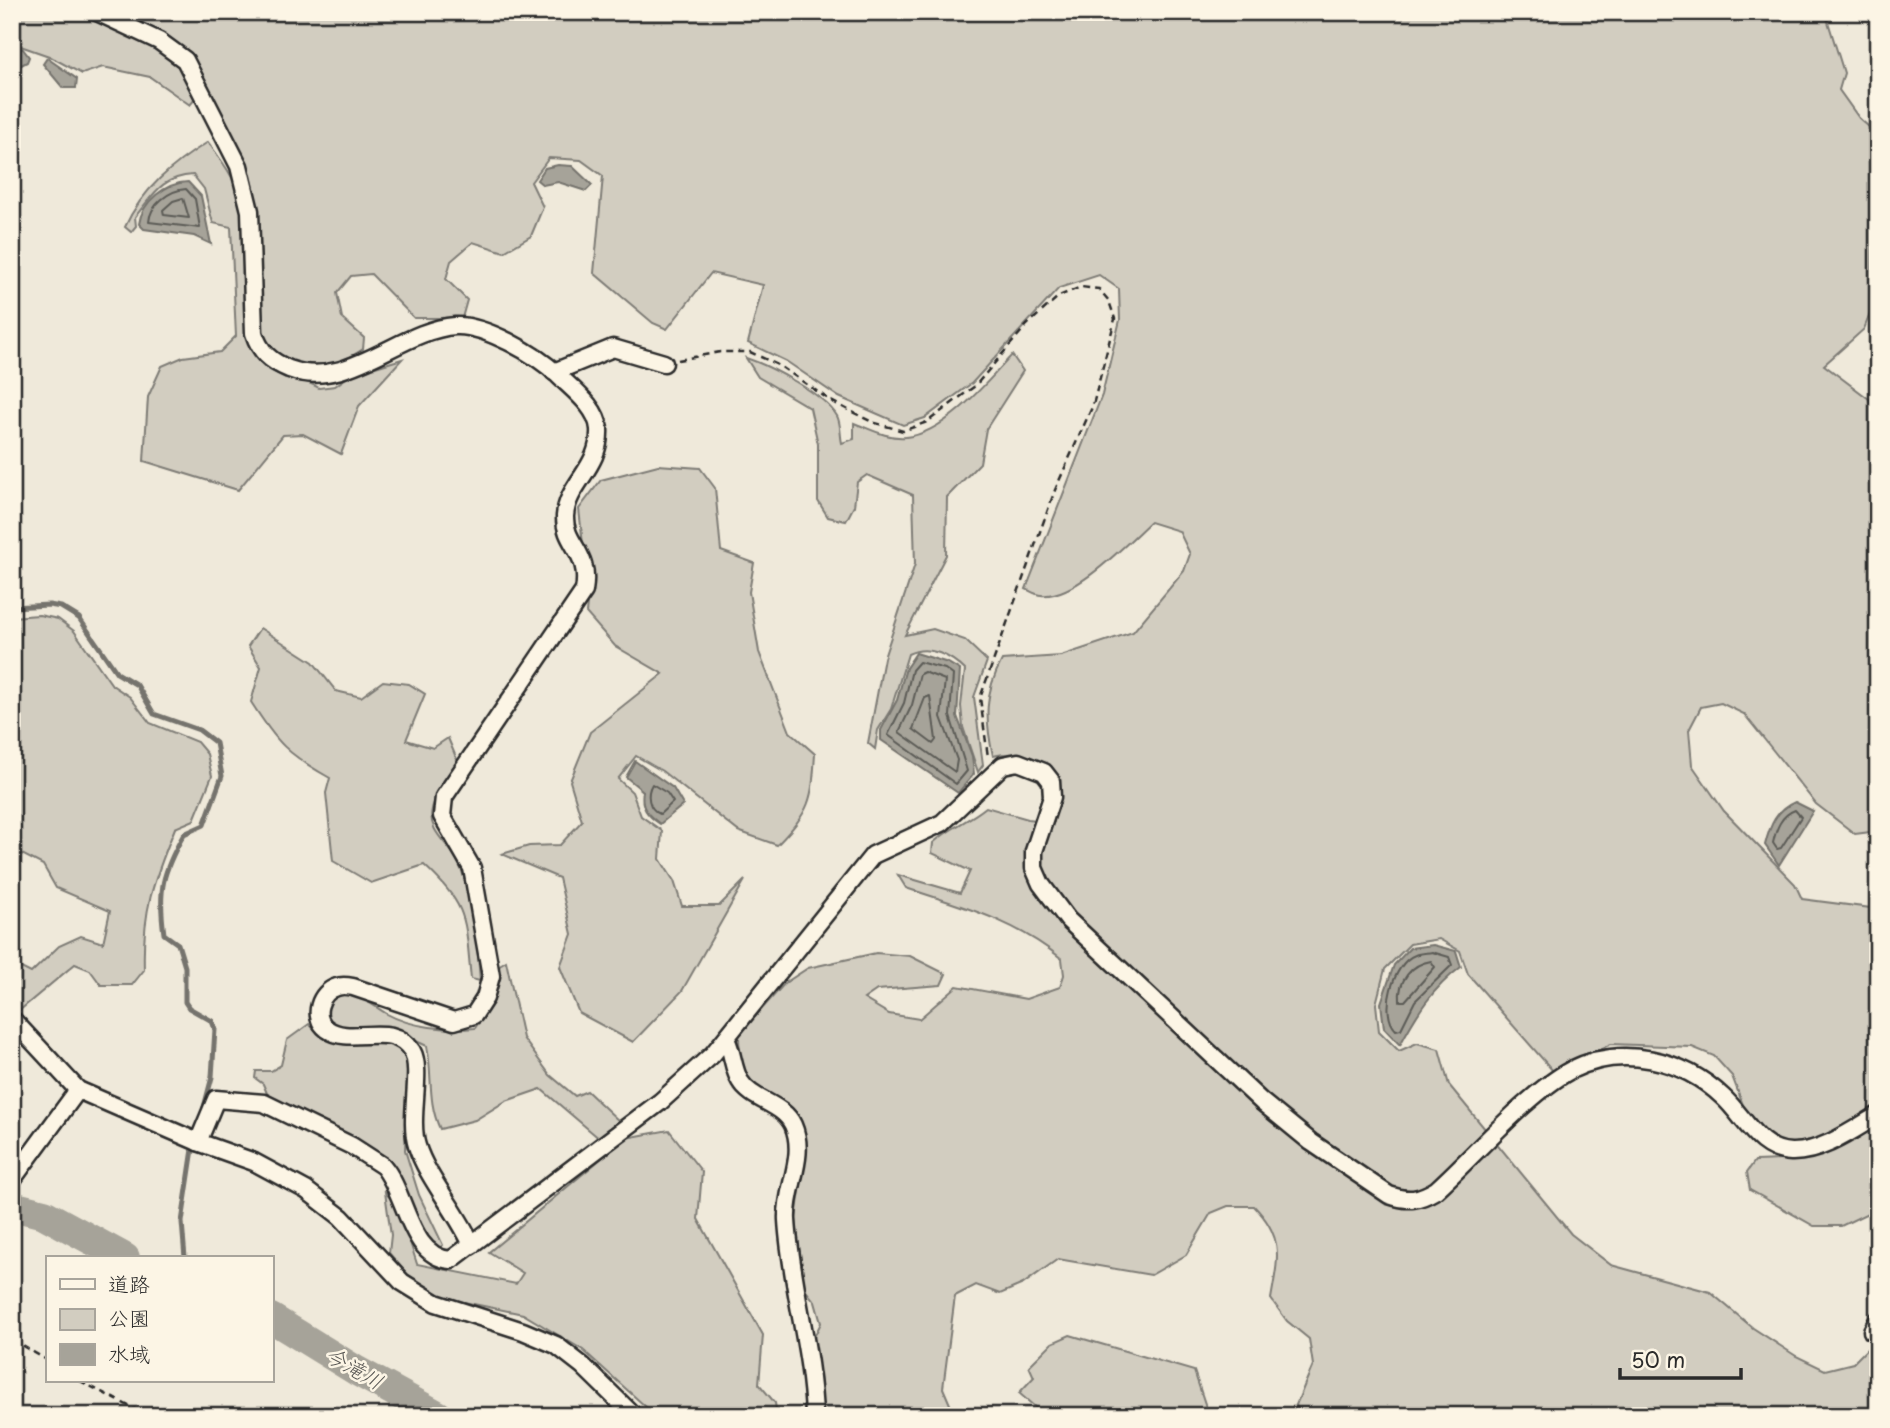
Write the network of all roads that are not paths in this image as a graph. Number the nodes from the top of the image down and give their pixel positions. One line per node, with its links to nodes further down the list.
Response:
1 (97, 12): 3 (street)
2 (664, 363): 3 (street)
3 (554, 372): 10 (street)
4 (12, 1018): 6 (street)
5 (727, 1041): 7 (street); 10 (street); 12 (street)
6 (78, 1090): 8 (street); 9 (street)
7 (1878, 1115)
8 (198, 1142): 10 (street); 11 (street)
9 (12, 1180)
10 (472, 1245)
11 (634, 1416)
12 (814, 1416)

